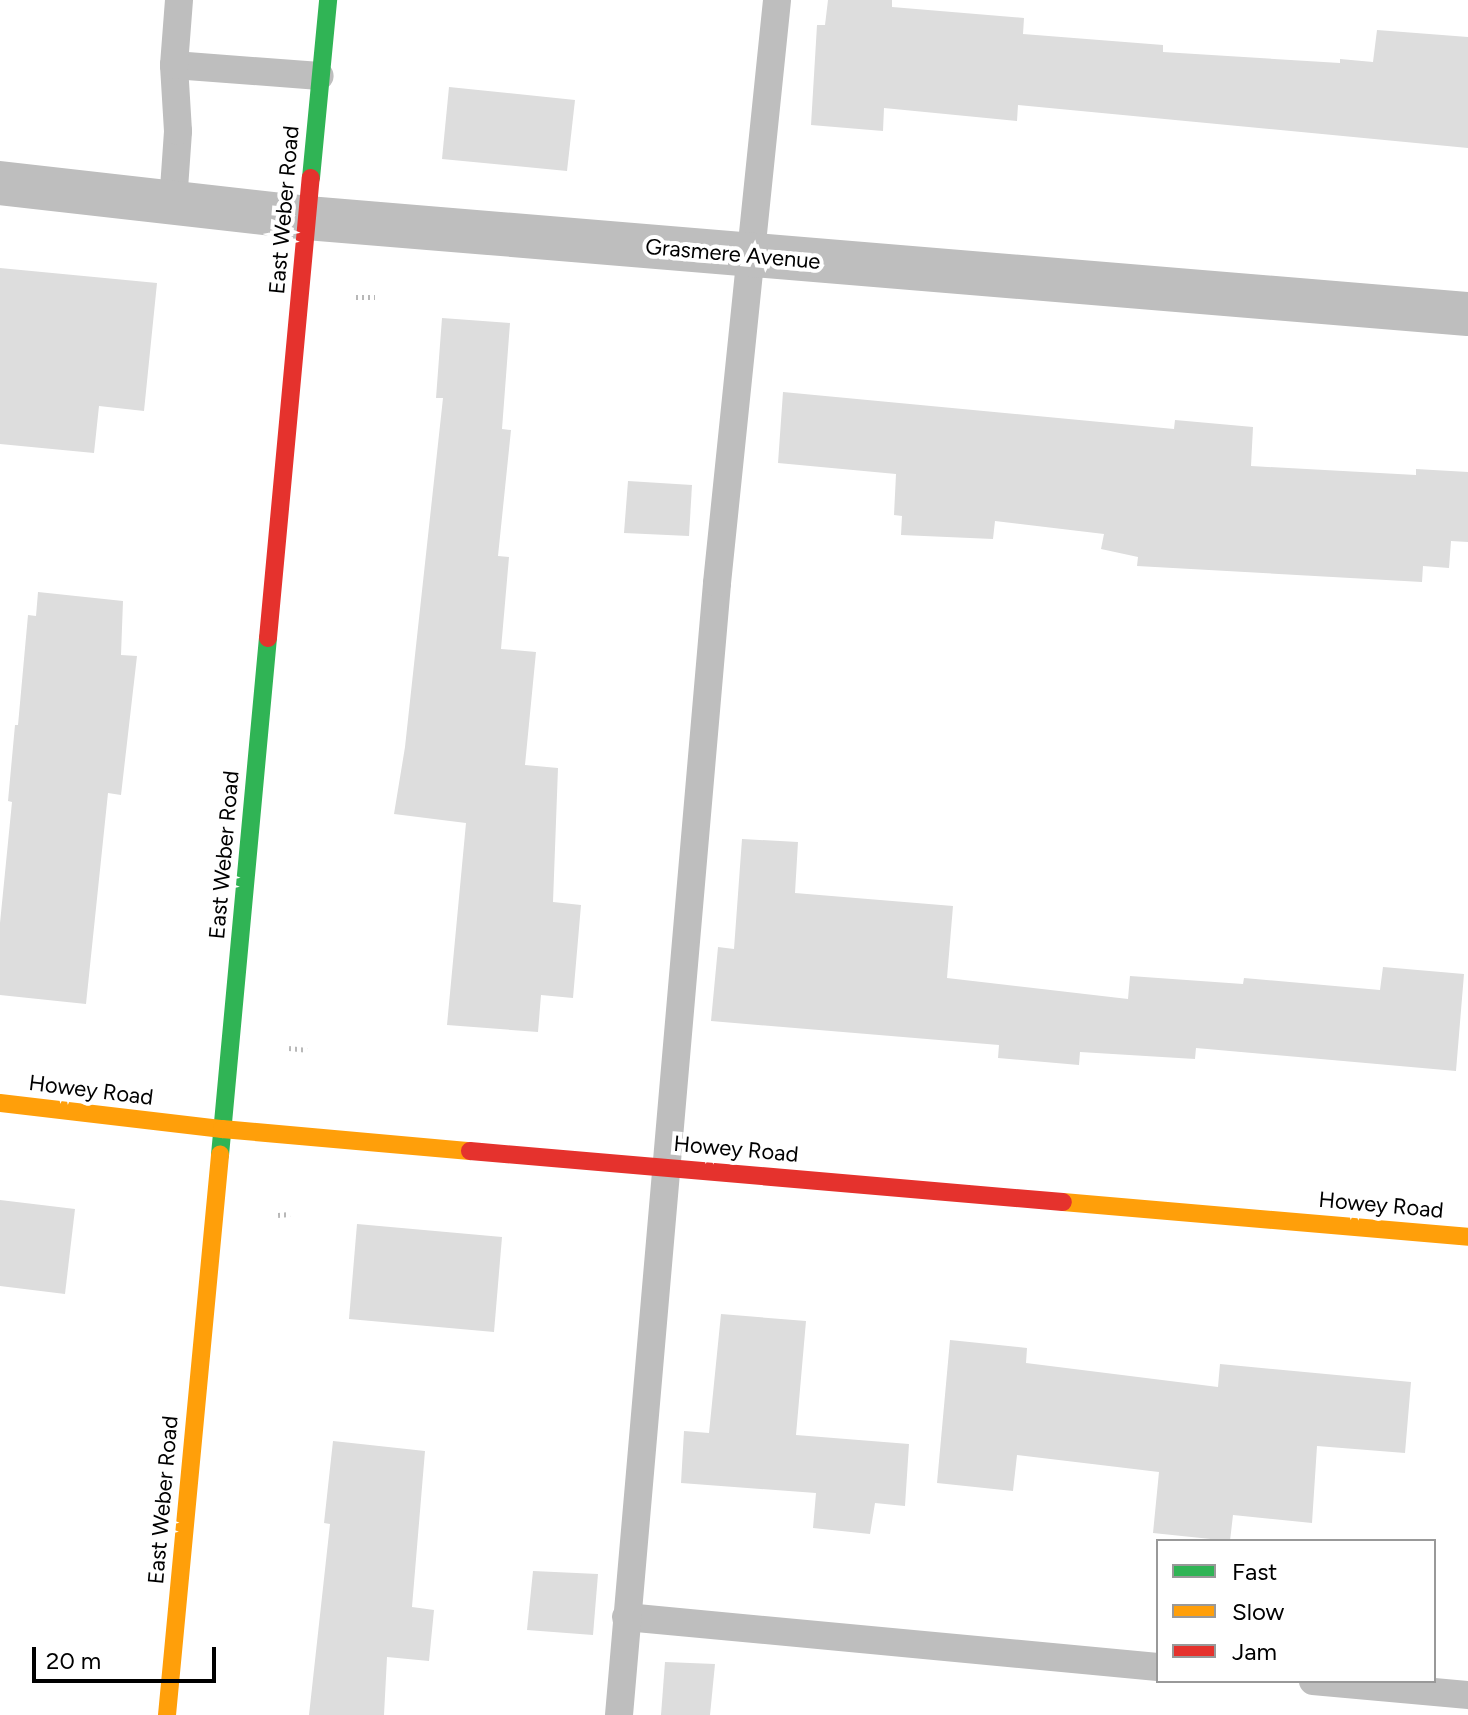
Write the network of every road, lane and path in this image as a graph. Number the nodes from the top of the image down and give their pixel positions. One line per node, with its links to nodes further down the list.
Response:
1 (179, 0): 4 (lane)
2 (328, 0): 5 (street, East Weber Road)
3 (777, 0): 9 (lane)
4 (174, 65): 5 (lane); 7 (lane)
5 (320, 76): 8 (street, East Weber Road)
6 (0, 183): 7 (street, Grasmere Avenue)
7 (173, 203): 8 (street, Grasmere Avenue)
8 (307, 218): 9 (street, Grasmere Avenue); 16 (street, East Weber Road)
9 (752, 255): 12 (street, Grasmere Avenue); 17 (lane)
10 (356, 297): 11 (path)
11 (375, 297)
12 (1468, 314)
13 (289, 1048): 14 (path)
14 (307, 1050)
15 (0, 1103): 16 (street, Howey Road)
16 (222, 1129): 17 (street, Howey Road); 25 (street, East Weber Road)
17 (668, 1168): 20 (street, Howey Road); 21 (lane)
18 (290, 1214): 19 (path)
19 (278, 1215)
20 (1468, 1237)
21 (626, 1617): 22 (lane); 26 (lane)
22 (1156, 1667)
23 (1335, 1683): 24 (lane)
24 (1468, 1695)
25 (167, 1715)
26 (619, 1715)

